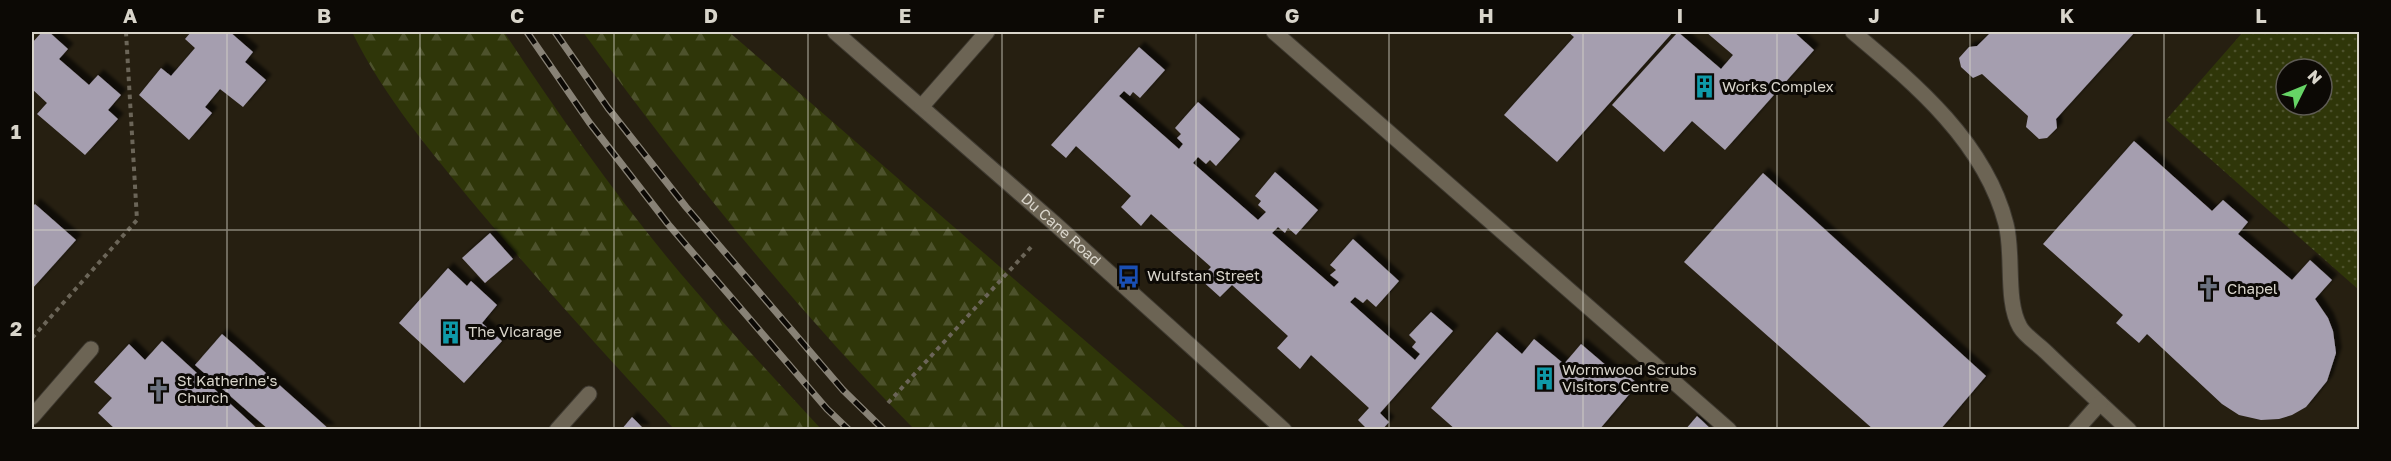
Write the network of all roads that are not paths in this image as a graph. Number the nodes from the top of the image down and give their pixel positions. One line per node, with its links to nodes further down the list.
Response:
1 (835, 32): 5 (street, Du Cane Road)
2 (987, 32): 5 (street)
3 (1274, 32): 12 (street)
4 (1853, 32): 8 (street)
5 (922, 106): 11 (street, Du Cane Road)
6 (91, 349): 9 (street)
7 (589, 394): 10 (street)
8 (2100, 403): 13 (street); 14 (street)
9 (32, 417)
10 (557, 429)
11 (1284, 429)
12 (1729, 429)
13 (2076, 429)
14 (2129, 429)

